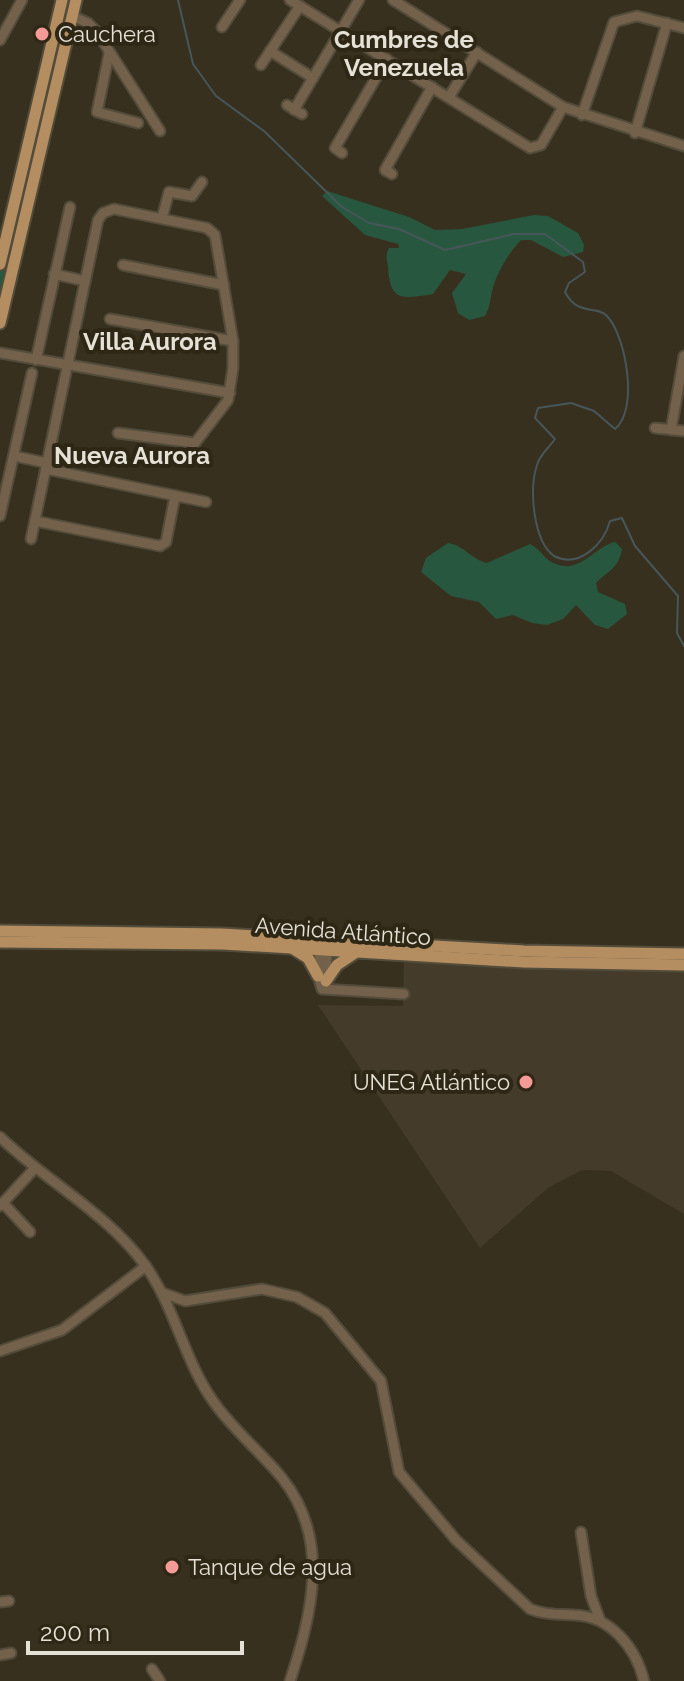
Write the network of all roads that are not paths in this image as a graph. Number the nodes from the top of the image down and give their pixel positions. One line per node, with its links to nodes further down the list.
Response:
1 (22, 0): 14 (street)
2 (62, 0): 35 (main road)
3 (76, 0): 9 (main road)
4 (240, 0): 11 (street)
5 (290, 0): 8 (street)
6 (359, 0): 13 (street)
7 (393, 0): 16 (street)
8 (300, 6): 13 (street); 15 (street)
9 (72, 16): 17 (street); 41 (main road)
10 (667, 23): 12 (street); 25 (street); 28 (street)
11 (222, 27)
12 (684, 28)
13 (340, 31): 18 (street); 20 (street)
14 (0, 40)
15 (270, 51): 19 (street); 20 (street)
16 (477, 52): 22 (street); 23 (street)
17 (109, 54): 26 (street); 27 (street)
18 (387, 59): 21 (street); 30 (street)
19 (261, 65)
20 (313, 78): 24 (street)
21 (432, 87): 22 (street); 31 (street)
22 (449, 97): 23 (street)
23 (563, 107): 25 (street)
24 (294, 110)
25 (582, 115): 28 (street)
26 (138, 123)
27 (160, 131)
28 (635, 133): 29 (street)
29 (684, 146)
30 (342, 153)
31 (392, 174)
32 (202, 182): 34 (street)
33 (70, 207): 37 (street)
34 (162, 218): 38 (street); 39 (street)
35 (0, 264)
36 (123, 265): 39 (street)
37 (54, 274): 38 (street); 45 (street)
38 (85, 281): 46 (street)
39 (224, 285): 42 (street)
40 (110, 319): 42 (street)
41 (0, 323)
42 (233, 341): 48 (street)
43 (0, 353): 45 (street)
44 (684, 356): 50 (street)
45 (36, 360): 46 (street)
46 (67, 367): 48 (street); 54 (street)
47 (32, 373): 53 (street)
48 (230, 393): 52 (street)
49 (655, 428): 50 (street)
50 (671, 430): 51 (street)
51 (684, 431)
52 (118, 433)
53 (14, 456): 54 (street); 57 (street)
54 (46, 466): 55 (street); 58 (street)
55 (175, 496): 56 (street); 58 (street)
56 (206, 502)
57 (0, 516)
58 (35, 521): 59 (street)
59 (31, 539)
60 (0, 931): 62 (main road, Avenida Atlántico)
61 (0, 942): 63 (main road, Avenida Atlántico)
62 (324, 944): 63 (main road, Avenida Atlántico); 64 (main road, Avenida Atlántico); 65 (main road, Avenida Atlántico); 67 (street)
63 (292, 947): 67 (main road)
64 (355, 953): 66 (main road, Avenida Atlántico); 67 (main road)
65 (684, 954)
66 (684, 965)
67 (322, 980): 68 (street)
68 (404, 994)
69 (1, 1140): 70 (street)
70 (35, 1168): 71 (street); 73 (street)
71 (1, 1205): 72 (street)
72 (30, 1232)
73 (146, 1266): 74 (street); 75 (street)
74 (163, 1293): 77 (street); 82 (street)
75 (0, 1351)
76 (581, 1532): 77 (street)
77 (600, 1620): 83 (street)
78 (11, 1653): 79 (street)
79 (0, 1655)
80 (152, 1669): 81 (street)
81 (160, 1681)
82 (290, 1681)
83 (644, 1681)

